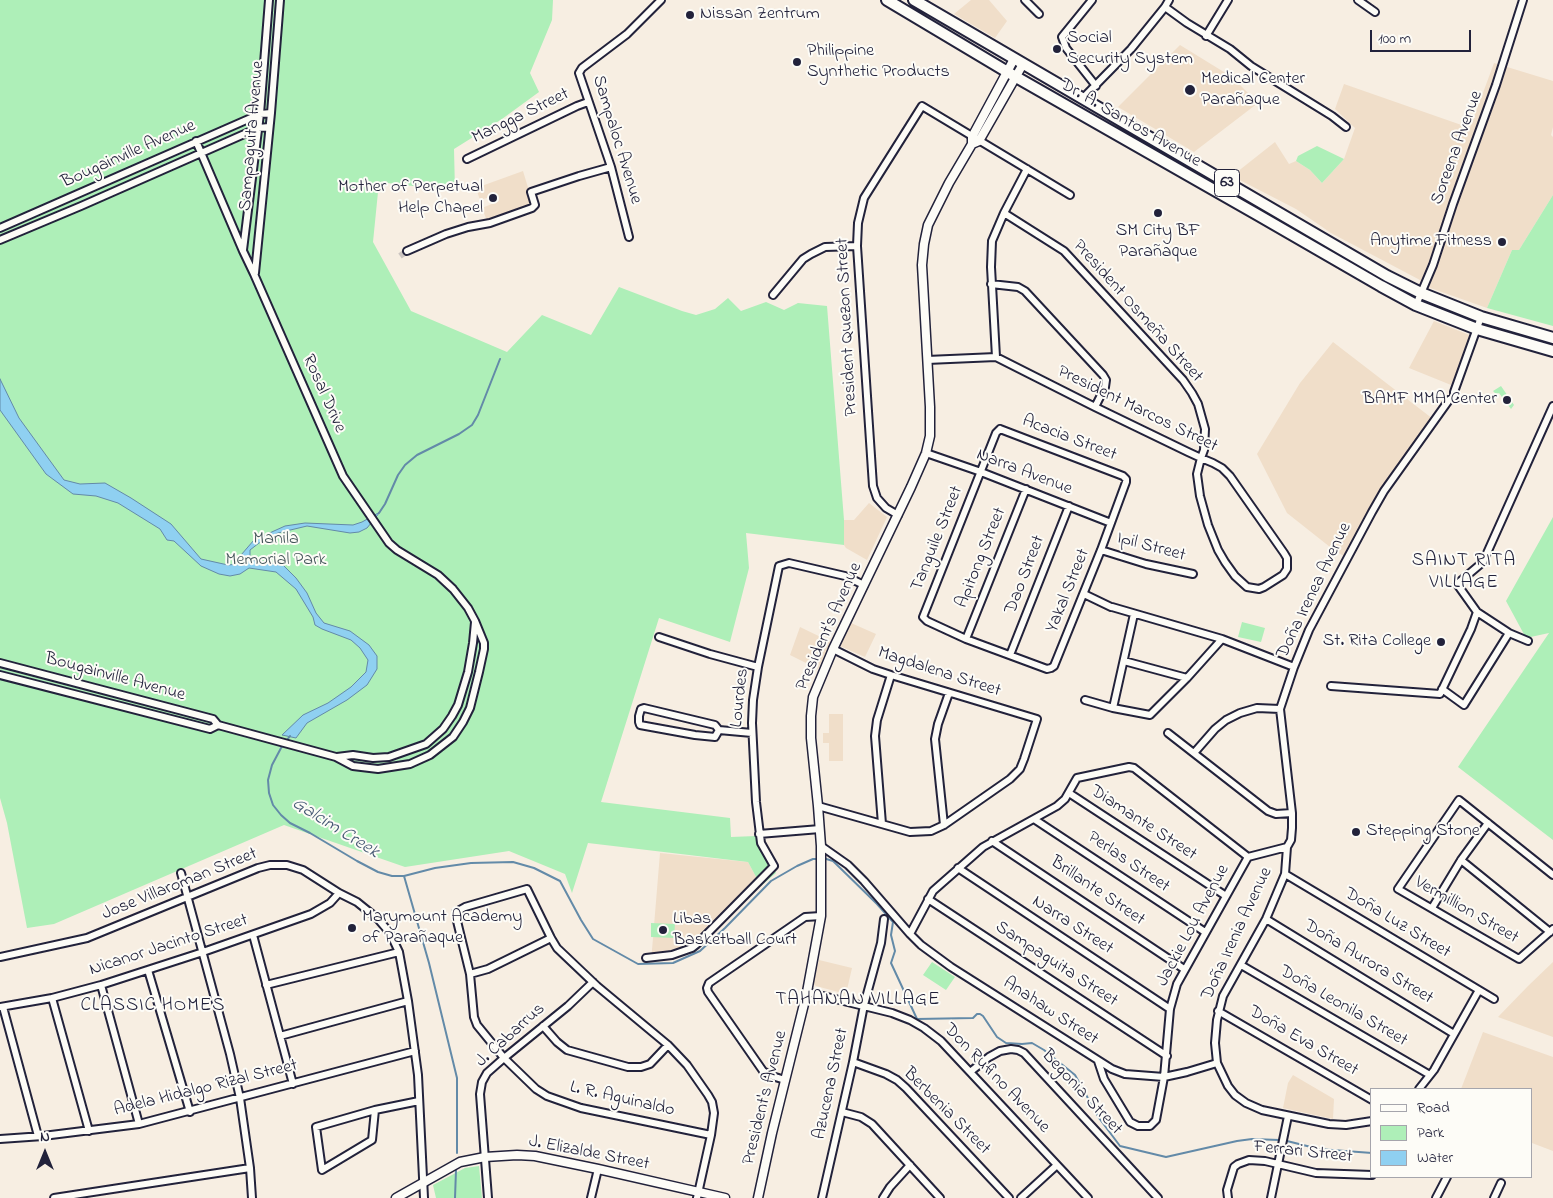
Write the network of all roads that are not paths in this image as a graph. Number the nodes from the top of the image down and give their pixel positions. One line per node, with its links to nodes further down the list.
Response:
1 (269, 0): 22 (street, Sampaguita Avenue)
2 (280, 0): 21 (street, Sampaguita Avenue)
3 (662, 0): 20 (street, Sampaloc Avenue)
4 (887, 0): 17 (main road, Dr. A. Santos Avenue / 63)
5 (1026, 0): 14 (street)
6 (1092, 0): 18 (street)
7 (1169, 0): 12 (street)
8 (1228, 0): 15 (street)
9 (1358, 0): 13 (street)
10 (1523, 0): 42 (street, Soreena Avenue)
11 (918, 1): 16 (main road, Dr. A. Santos Avenue / 63)
12 (1165, 8): 15 (street); 18 (street)
13 (1375, 12)
14 (1039, 14)
15 (1206, 36): 23 (street)
16 (1018, 62): 17 (street, President's Avenue); 19 (main road, Dr. A. Santos Avenue / 63)
17 (1011, 75): 27 (street, President's Avenue); 44 (main road, Dr. A. Santos Avenue / 63)
18 (1096, 86): 19 (street)
19 (1082, 99): 42 (main road, Dr. A. Santos Avenue / 63)
20 (588, 102): 29 (street, Mangga Street); 30 (street, Sampaloc Avenue)
21 (271, 113): 22 (street, Bougainville Avenue); 25 (street, Sampaguita Avenue)
22 (260, 114): 24 (street, Sampaguita Avenue); 26 (street, Bougainville Avenue)
23 (1346, 127)
24 (258, 128): 25 (street, Bougainville Avenue); 28 (street, Bougainville Avenue); 38 (street, Sampaguita Avenue)
25 (269, 128): 40 (street, Sampaguita Avenue)
26 (196, 141): 28 (street, Rosal Drive); 34 (street, Bougainville Avenue)
27 (975, 141): 31 (street, President Quezon Street); 37 (street, President Quezon Street); 50 (street, President's Avenue)
28 (201, 153): 36 (street, Bougainville Avenue); 38 (street, Rosal Drive)
29 (468, 159)
30 (611, 167): 35 (street, Sampaloc Avenue); 39 (street)
31 (1027, 170): 32 (street, President Quezon Street); 33 (street)
32 (1070, 195)
33 (1004, 213): 41 (street); 54 (street, President Osmeña Street)
34 (0, 228)
35 (629, 237)
36 (0, 240)
37 (857, 246): 43 (street); 58 (street, President Quezon Street)
38 (243, 251): 40 (street, Rosal Drive)
39 (408, 251)
40 (254, 274): 67 (street, Rosal Drive)
41 (991, 284): 49 (street); 52 (street)
42 (1421, 293): 44 (street, Soreena Avenue); 45 (main road, Dr. A. Santos Avenue / 63)
43 (773, 295)
44 (1416, 305): 46 (main road, Dr. A. Santos Avenue / 63)
45 (1481, 317): 46 (street, Doña Irenea Avenue); 47 (main road, Dr. A. Santos Avenue / 63)
46 (1477, 329): 48 (main road, Dr. A. Santos Avenue / 63); 78 (street, Doña Irenea Avenue)
47 (1553, 338)
48 (1553, 350)
49 (996, 357): 50 (street, President Marcos Street); 52 (street, President Marcos Street)
50 (928, 360): 53 (street, President's Avenue)
51 (1553, 406): 65 (street)
52 (1095, 407): 54 (street, President Marcos Street)
53 (926, 453): 55 (street, Narra Avenue); 58 (street, President's Avenue)
54 (1201, 458): 63 (street, President Osmeña Street); 63 (street, President Marcos Street)
55 (981, 472): 56 (street, Narra Avenue); 59 (street, Acacia Street); 70 (street, Tanguile Street)
56 (1026, 489): 57 (street, Narra Avenue); 70 (street, Apitong Street)
57 (1069, 506): 59 (street, Narra Avenue); 74 (street, Dao Street)
58 (898, 515): 62 (street, President's Avenue)
59 (1111, 523): 60 (street, Yakal Street)
60 (1102, 550): 61 (street, Ipil Street); 64 (street, Yakal Street)
61 (1193, 574)
62 (864, 585): 73 (street, President's Avenue); 77 (street, Lourdes)
63 (1253, 589)
64 (1084, 594): 66 (street); 74 (street, Yakal Street)
65 (1477, 612): 68 (street); 83 (street)
66 (1134, 614): 71 (street); 75 (street)
67 (475, 621): 93 (street); 93 (street, Rosal Drive)
68 (1509, 633): 72 (street); 83 (street)
69 (659, 637): 77 (street)
70 (966, 638): 74 (street)
71 (1222, 639): 78 (street); 81 (street)
72 (1528, 641)
73 (833, 649): 80 (street, Magdalena Street); 95 (street, President's Avenue)
74 (1010, 655)
75 (1124, 661): 81 (street); 86 (street)
76 (0, 663): 88 (street, Bougainville Avenue)
77 (758, 667): 90 (street, Lourdes)
78 (1294, 667): 87 (street, Doña Irenea Avenue)
79 (0, 675): 88 (street, Bougainville Avenue)
80 (891, 675): 84 (street, Magdalena Street); 99 (street)
81 (1187, 678): 86 (street)
82 (1331, 686): 83 (street)
83 (1441, 691)
84 (948, 693): 100 (street); 100 (street, Magdalena Street)
85 (1085, 700): 86 (street)
86 (1113, 708)
87 (1280, 709): 92 (street); 96 (street, Doña Irenea Avenue)
88 (218, 725): 93 (street, Bougainville Avenue)
89 (719, 730): 89 (street); 90 (street)
90 (752, 733): 102 (street, Lourdes)
91 (1168, 733): 92 (street)
92 (1194, 753): 96 (street)
93 (336, 757)
94 (1069, 793): 97 (street, Jackie Lou Avenue); 106 (street, Jackie Lou Avenue); 113 (street, Diamante Street)
95 (818, 806): 99 (street); 101 (street, President's Avenue)
96 (1292, 813): 104 (street, Doña Irenea Avenue)
97 (1034, 819): 103 (street, Jackie Lou Avenue); 121 (street, Perlas Street)
98 (1488, 823): 107 (street); 111 (street); 116 (street, Vermillion Street)
99 (882, 824): 100 (street)
100 (944, 825)
101 (820, 829): 102 (street); 105 (street, President's Avenue)
102 (759, 834): 128 (street, Lourdes)
103 (992, 841): 108 (street, Jackie Lou Avenue); 130 (street, Brillante Street)
104 (1287, 848): 106 (street, Jackie Lou Avenue); 110 (street, Doña Irenia Avenue)
105 (821, 850): 117 (street, President's Avenue); 122 (street)
106 (1248, 857): 113 (street, Jackie Lou Avenue)
107 (1461, 860): 116 (street); 120 (street)
108 (958, 868): 115 (street, Jackie Lou Avenue); 143 (street, Narra Street)
109 (181, 873): 114 (street)
110 (1285, 874): 118 (street, Doña Irenia Avenue); 136 (street, Doña Luz Street)
111 (1553, 875)
112 (339, 893): 114 (street, Jose Villaroman Street); 123 (street, Nicanor Jacinto Street); 126 (street, Jose Villaroman Street)
113 (1226, 896): 121 (street, Jackie Lou Avenue)
114 (188, 897): 125 (street); 127 (street, Jose Villaroman Street)
115 (928, 898): 122 (street, Jackie Lou Avenue); 150 (street, Sampaguita Street)
116 (1432, 908): 120 (street, Vermillion Street)
117 (821, 916): 137 (street, President's Avenue); 158 (street)
118 (1266, 918): 129 (street, Doña Irenia Avenue); 146 (street, Doña Aurora Street)
119 (884, 919): 141 (street, Azucena Street)
120 (1551, 930)
121 (1206, 932): 130 (street, Jackie Lou Avenue)
122 (910, 934): 152 (street, Anahaw Street)
123 (253, 935): 125 (street, Nicanor Jacinto Street); 135 (street)
124 (550, 938): 132 (street); 132 (street, L. R. Aguinaldo); 133 (street)
125 (203, 952): 131 (street, Nicanor Jacinto Street); 161 (street)
126 (399, 952): 135 (street); 140 (street, Jose Villaroman Street)
127 (0, 957)
128 (646, 958)
129 (1240, 965): 144 (street, Doña Irenia Avenue); 156 (street, Doña Leonila Street)
130 (1184, 969): 143 (street, Jackie Lou Avenue)
131 (148, 970): 134 (street, Nicanor Jacinto Street); 165 (street)
132 (470, 974): 151 (street, L. R. Aguinaldo)
133 (593, 982): 145 (street, J. Cabarrus); 148 (street)
134 (101, 985): 138 (street, Nicanor Jacinto Street); 169 (street)
135 (266, 985): 147 (street)
136 (1479, 990): 139 (street, Doña Luz Street); 146 (street)
137 (807, 992): 141 (street, Don Rufino Avenue); 158 (street, President's Avenue)
138 (52, 998): 142 (street, Nicanor Jacinto Street); 170 (street)
139 (1494, 1000)
140 (408, 1001): 147 (street); 149 (street, Jose Villaroman Street)
141 (864, 1005): 153 (street, Azucena Street); 155 (street, Don Rufino Avenue)
142 (1, 1007): 172 (street)
143 (1170, 1009): 150 (street, Jackie Lou Avenue)
144 (1218, 1011): 154 (street, Doña Irenia Avenue); 162 (street, Doña Eva Street)
145 (543, 1026): 148 (street); 151 (street, J. Cabarrus)
146 (1454, 1034): 156 (street)
147 (280, 1036): 159 (street)
148 (668, 1045): 171 (street)
149 (415, 1051): 159 (street, Adela Hidalgo Rizal Street); 163 (street, Jose Villaroman Street)
150 (1167, 1056): 157 (street, Jackie Lou Avenue)
151 (504, 1058): 171 (street, L. R. Aguinaldo); 174 (street, J. Cabarrus)
152 (1098, 1061): 157 (street, Anahaw Street); 157 (street, Jackie Lou Avenue)
153 (853, 1062): 166 (street, Azucena Street); 197 (street, Berbenia Street)
154 (1217, 1063): 157 (street, Anahaw Street); 167 (street, Doña Irenia Avenue)
155 (970, 1072): 177 (street, Don Rufino Avenue); 200 (street, Begonia Street)
156 (1430, 1075): 160 (street)
157 (1164, 1077)
158 (785, 1080): 193 (street, President's Avenue)
159 (293, 1084): 161 (street, Adela Hidalgo Rizal Street)
160 (1420, 1088)
161 (240, 1098): 165 (street, Adela Hidalgo Rizal Street); 178 (street)
162 (1370, 1099)
163 (419, 1101): 164 (street); 182 (street, Jose Villaroman Street)
164 (375, 1110): 164 (street)
165 (190, 1112): 169 (street, Adela Hidalgo Rizal Street)
166 (842, 1112): 176 (street); 194 (street, Azucena Street)
167 (1288, 1116): 168 (street, Doña Irenia Avenue); 175 (street)
168 (1370, 1121)
169 (139, 1124): 170 (street, Adela Hidalgo Rizal Street)
170 (89, 1131): 172 (street, Adela Hidalgo Rizal Street)
171 (711, 1135): 184 (street)
172 (38, 1136): 173 (street, Adela Hidalgo Rizal Street)
173 (0, 1139)
174 (485, 1157): 179 (street, J. Elizalde Street); 182 (street, J. Elizalde Street); 190 (street, J. Cabarrus)
175 (1277, 1164): 180 (street, Ferrari Street); 201 (street, Ferrari Street); 202 (street)
176 (910, 1165): 195 (street); 196 (street)
177 (1056, 1165): 198 (street); 199 (street, Don Rufino Avenue)
178 (250, 1168): 186 (street); 187 (street)
179 (598, 1169): 184 (street, J. Elizalde Street); 191 (street)
180 (1370, 1175)
181 (1446, 1178): 203 (street)
182 (423, 1182): 188 (street, J. Elizalde Street); 189 (street, Jose Villaroman Street)
183 (1501, 1183): 185 (street)
184 (698, 1195): 192 (street, J. Elizalde Street)
185 (1496, 1197)
186 (54, 1198)
187 (252, 1198)
188 (396, 1198)
189 (424, 1198)
190 (488, 1198)
191 (591, 1198)
192 (725, 1198)
193 (758, 1198)
194 (822, 1198)
195 (883, 1198)
196 (940, 1198)
197 (1009, 1198)
198 (1021, 1198)
199 (1088, 1198)
200 (1158, 1198)
201 (1228, 1198)
202 (1270, 1198)
203 (1436, 1198)

